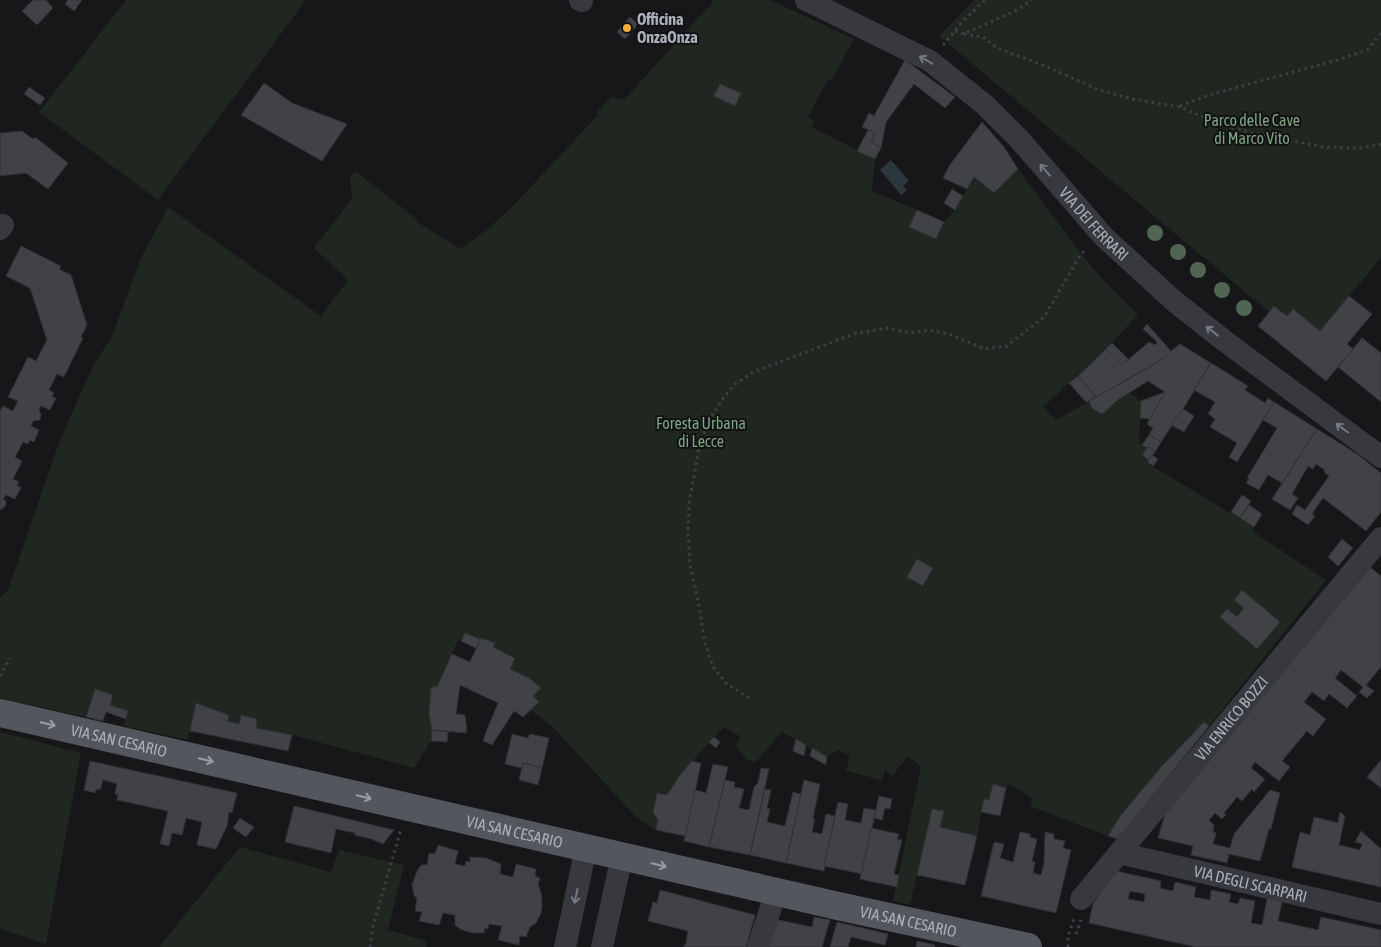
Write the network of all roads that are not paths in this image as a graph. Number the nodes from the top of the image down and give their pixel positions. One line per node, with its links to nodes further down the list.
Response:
1 (806, 0): 2 (street, VIA DEI FERRARI, one-way to 1)
2 (1381, 457)
3 (1381, 538): 6 (street, VIA ENRICO BOZZI)
4 (0, 713): 5 (main road, VIA SAN CESARIO, one-way to 5)
5 (586, 848): 7 (main road, VIA SAN CESARIO); 11 (street, one-way to 11)
6 (1119, 853): 9 (street, VIA ENRICO BOZZI); 10 (street, VIA DEGLI SCARPARI)
7 (622, 856): 8 (main road, VIA SAN CESARIO, one-way to 8); 12 (street)
8 (776, 892): 13 (street); 14 (main road, VIA SAN CESARIO)
9 (1081, 899)
10 (1381, 914)
11 (565, 947)
12 (602, 947)
13 (758, 947)
14 (1028, 947)

